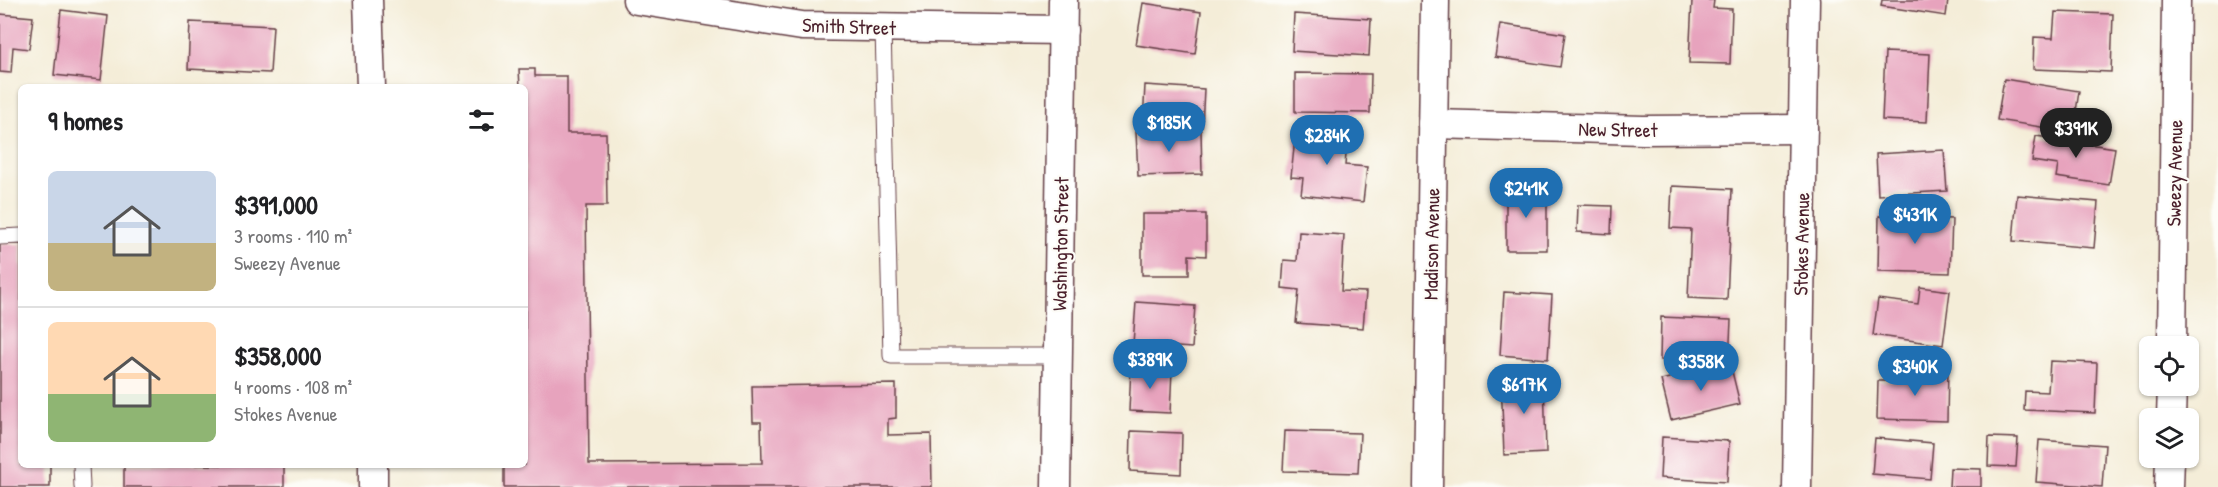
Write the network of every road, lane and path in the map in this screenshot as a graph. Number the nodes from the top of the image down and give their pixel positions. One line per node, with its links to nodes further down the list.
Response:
1 (368, 0): 9 (street)
2 (637, 0): 7 (street, Smith Street)
3 (1063, 0): 8 (street, Washington Street)
4 (1435, 0): 10 (street, Madison Avenue)
5 (1805, 0): 11 (street, Stokes Avenue)
6 (2176, 0): 14 (street, Sweezy Avenue)
7 (883, 28): 8 (street, Smith Street); 15 (lane)
8 (1063, 30): 15 (street, Washington Street)
9 (371, 84)
10 (1433, 124): 11 (street, New Street); 22 (street, Madison Avenue)
11 (1803, 129): 23 (street, Stokes Avenue)
12 (18, 236): 13 (lane)
13 (0, 237)
14 (2172, 336)
15 (1058, 356): 21 (street, Washington Street)
16 (81, 468): 19 (lane)
17 (373, 468): 20 (street)
18 (2170, 468): 24 (street)
19 (82, 487)
20 (373, 487)
21 (1056, 487)
22 (1428, 487)
23 (1797, 487)
24 (2169, 487)

